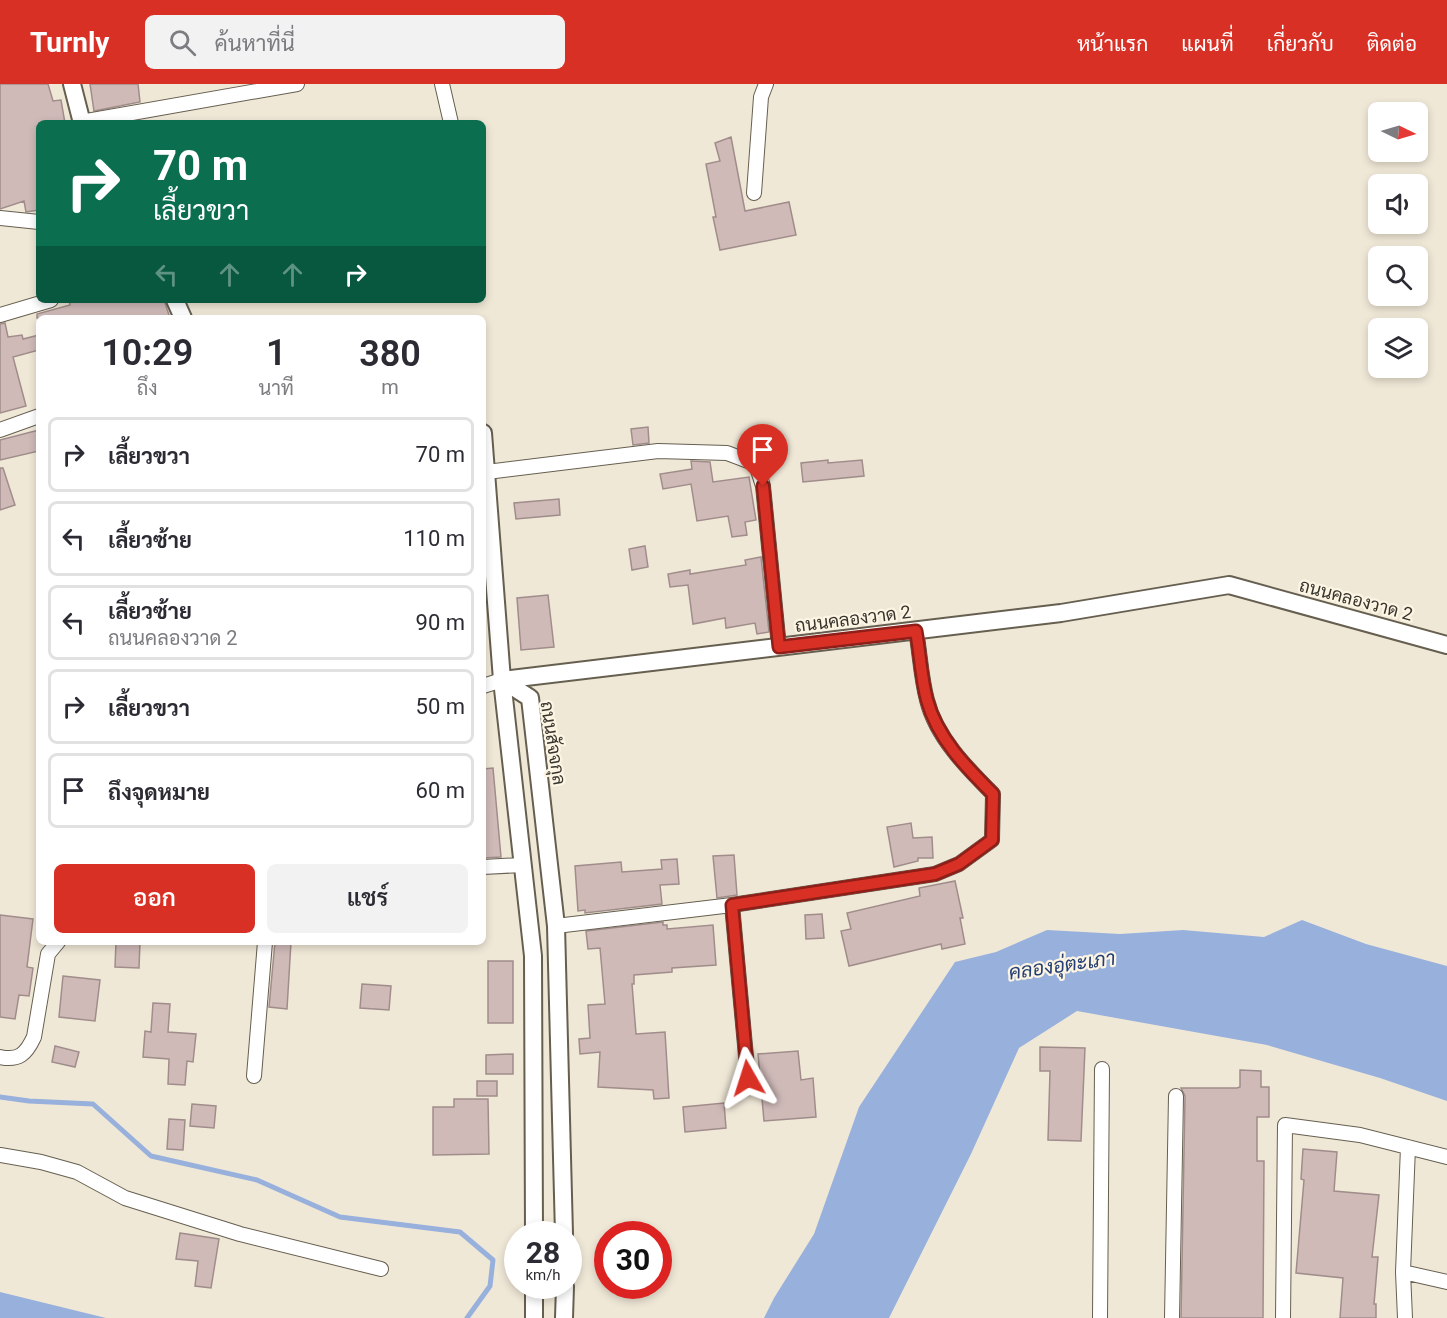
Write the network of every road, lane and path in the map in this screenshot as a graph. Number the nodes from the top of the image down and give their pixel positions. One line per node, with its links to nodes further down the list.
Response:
1 (72, 84): 5 (street)
2 (297, 84): 6 (street)
3 (442, 84): 7 (street)
4 (766, 84): 8 (street)
5 (81, 120)
6 (99, 120)
7 (450, 120)
8 (754, 193)
9 (0, 218): 10 (street)
10 (36, 222)
11 (41, 303): 12 (street)
12 (0, 315)
13 (36, 417): 14 (street)
14 (0, 430)
15 (486, 462): 16 (street)
16 (487, 472): 19 (street); 20 (street)
17 (916, 631): 18 (street, ถนนคลองวาด 2); 19 (street, ถนนคลองวาด 2); 24 (street)
18 (1447, 645)
19 (779, 647): 20 (street, ถนนคลองวาด 2)
20 (502, 680): 21 (street); 22 (street); 25 (street, ถนนสัจจกุล)
21 (486, 685)
22 (522, 865): 23 (street); 36 (street)
23 (486, 867)
24 (732, 905): 25 (street); 31 (street)
25 (556, 926): 37 (street, ถนนสัจจกุล)
26 (56, 945): 28 (street)
27 (265, 945): 30 (street)
28 (0, 1057)
29 (1102, 1069): 45 (street)
30 (254, 1076)
31 (748, 1078)
32 (1176, 1096): 46 (street)
33 (1408, 1147): 35 (street); 39 (street); 47 (street)
34 (0, 1155): 38 (street)
35 (1447, 1157)
36 (534, 1221)
37 (564, 1221)
38 (381, 1269)
39 (1403, 1272): 40 (street); 48 (street)
40 (1447, 1282)
41 (534, 1299): 43 (street)
42 (565, 1299): 44 (street)
43 (534, 1318)
44 (564, 1318)
45 (1100, 1318)
46 (1172, 1318)
47 (1283, 1318)
48 (1405, 1318)

